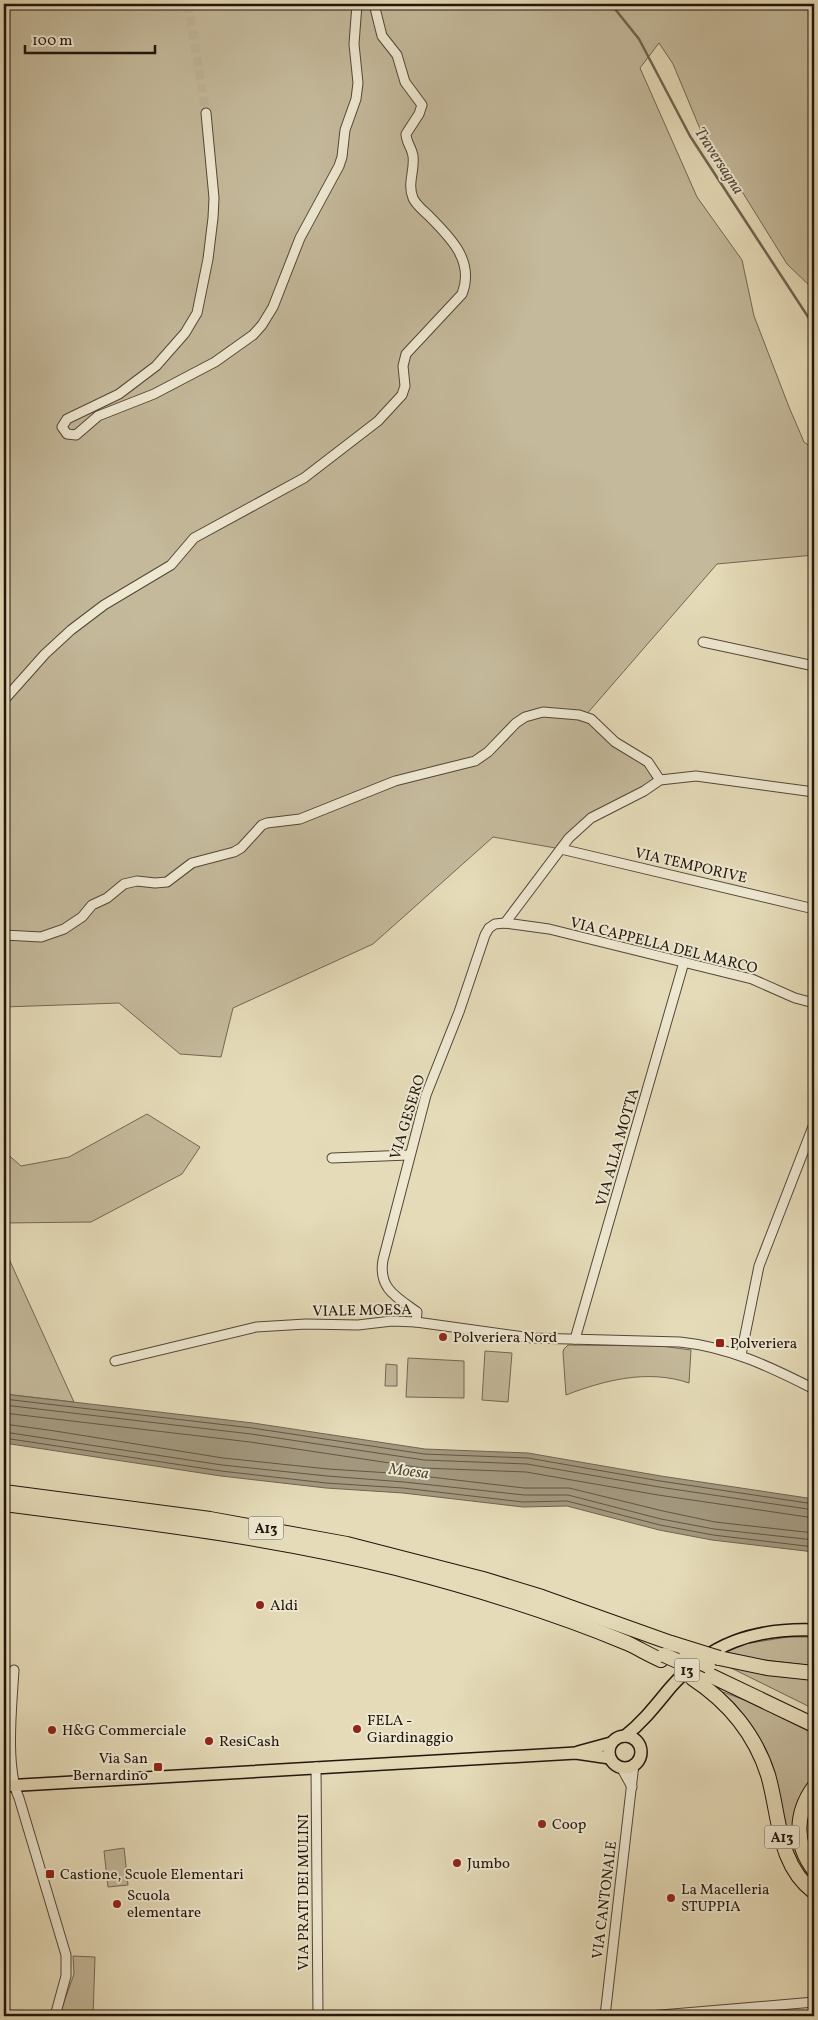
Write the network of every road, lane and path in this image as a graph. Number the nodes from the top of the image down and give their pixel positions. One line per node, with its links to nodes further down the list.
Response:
1 (357, 4): 3 (street)
2 (374, 4): 6 (street)
3 (206, 113)
4 (704, 642): 5 (street)
5 (814, 666)
6 (4, 700)
7 (660, 780): 8 (street); 9 (street); 12 (street)
8 (814, 792)
9 (561, 849): 10 (street, VIA TEMPORIVE); 11 (street)
10 (814, 908)
11 (505, 923): 13 (street, VIA CAPPELLA DEL MARCO); 17 (street, VIA GESERO)
12 (4, 935)
13 (684, 962): 14 (street, VIA CAPPELLA DEL MARCO); 20 (street, VIA ALLA MOTTA)
14 (814, 1003)
15 (814, 1124): 16 (street)
16 (811, 1144): 21 (street)
17 (409, 1155): 18 (street); 19 (street, VIA GESERO)
18 (332, 1158)
19 (416, 1322): 20 (street, VIALE MOESA); 22 (street, VIALE MOESA)
20 (575, 1339): 21 (street, VIALE MOESA)
21 (741, 1355): 23 (street, VIALE MOESA)
22 (115, 1361)
23 (814, 1389)
24 (4, 1492): 27 (highway, A13)
25 (4, 1504): 27 (highway, A13)
26 (814, 1630): 31 (main road, 13)
27 (666, 1652): 28 (highway, A13, bridge); 28 (highway, A13)
28 (705, 1668): 30 (highway, A13); 32 (highway, A13); 33 (highway, A13); 47 (highway, A13)
29 (14, 1670): 39 (street)
30 (814, 1673)
31 (651, 1713): 34 (main road, 13); 36 (main road, 13)
32 (814, 1716)
33 (814, 1725)
34 (625, 1736): 35 (main road); 36 (main road)
35 (611, 1743): 37 (main road); 38 (main road)
36 (638, 1743): 40 (main road)
37 (576, 1753): 38 (main road); 41 (main road)
38 (610, 1758): 42 (main road)
39 (8, 1764): 43 (street)
40 (634, 1764): 42 (main road); 45 (street, VIA CANTONALE)
41 (316, 1767): 43 (main road); 50 (street, VIA PRATI DEI MULINI)
42 (621, 1767): 45 (street)
43 (9, 1786): 49 (street)
44 (814, 1787): 46 (highway, A13)
45 (632, 1788): 51 (street, VIA CANTONALE)
46 (814, 1870)
47 (814, 1892)
48 (814, 2002): 52 (street)
49 (55, 2016)
50 (318, 2016)
51 (605, 2016)
52 (649, 2016)

